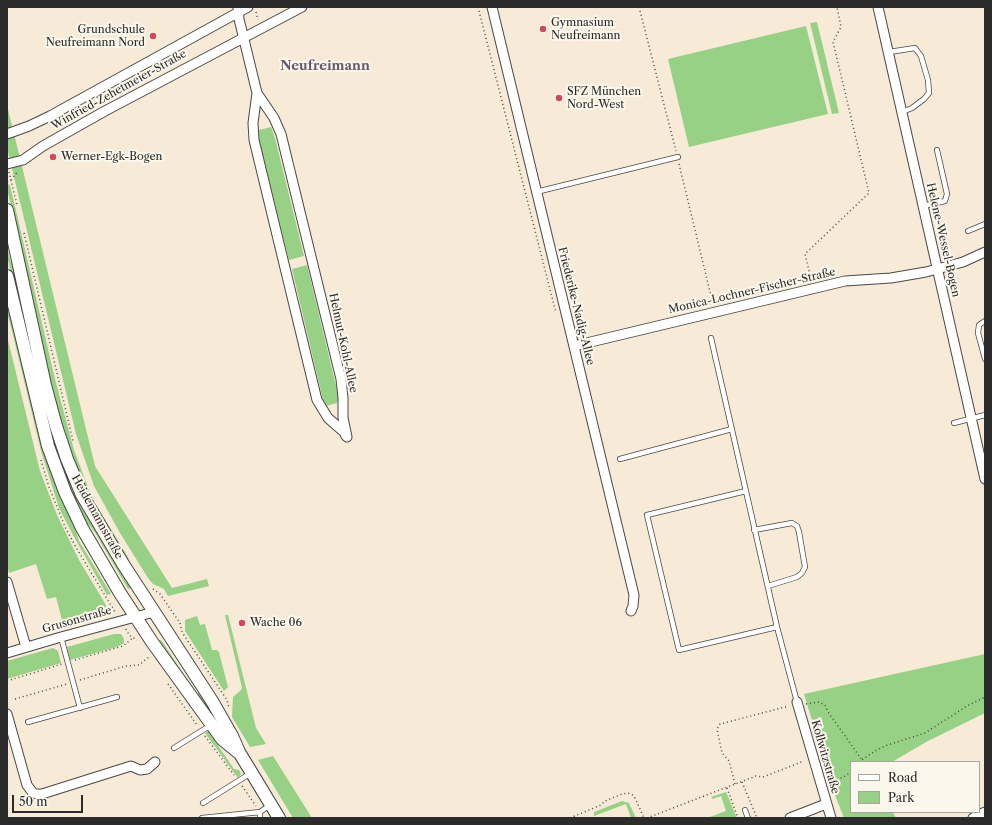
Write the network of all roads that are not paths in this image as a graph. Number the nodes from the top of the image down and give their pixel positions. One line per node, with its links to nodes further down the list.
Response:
1 (248, 7): 5 (street, Winfried-Zehetmeier-Straße)
2 (302, 7): 6 (street, Winfried-Zehetmeier-Straße)
3 (492, 7): 14 (street, Friederike-Nadig-Allee)
4 (878, 7): 7 (street, Helene-Wessel-Bogen)
5 (238, 10): 6 (street, Helmut-Kohl-Allee); 10 (street, Winfried-Zehetmeier-Straße)
6 (243, 38): 8 (street, Helmut-Kohl-Allee); 13 (street, Winfried-Zehetmeier-Straße)
7 (889, 52): 9 (street, Helene-Wessel-Bogen); 9 (lane)
8 (257, 93): 8 (street, Helmut-Kohl-Allee)
9 (902, 112): 15 (street, Helene-Wessel-Bogen)
10 (7, 134)
11 (937, 150): 15 (lane)
12 (678, 157): 14 (lane)
13 (7, 164)
14 (536, 192): 24 (street, Friederike-Nadig-Allee)
15 (923, 206): 20 (street, Helene-Wessel-Bogen)
16 (13, 210): 37 (main road, Heidemannstraße)
17 (985, 224): 18 (lane)
18 (968, 232)
19 (985, 252): 20 (street, Monica-Lochner-Fischer-Straße)
20 (938, 269): 24 (street, Monica-Lochner-Fischer-Straße); 27 (street, Helene-Wessel-Bogen)
21 (7, 276): 38 (main road, Heidemannstraße)
22 (985, 321): 25 (lane)
23 (711, 338): 29 (lane)
24 (574, 346): 36 (street, Friederike-Nadig-Allee)
25 (985, 359)
26 (985, 415): 27 (lane)
27 (971, 418): 28 (lane); 31 (street, Helene-Wessel-Bogen)
28 (954, 423)
29 (732, 429): 30 (lane); 32 (lane)
30 (620, 459)
31 (985, 479)
32 (746, 492): 33 (lane); 39 (lane)
33 (754, 530): 35 (lane); 35 (lane)
34 (7, 582): 41 (street)
35 (768, 586): 39 (lane)
36 (631, 611)
37 (154, 612): 38 (street, Grusonstraße); 50 (main road, Heidemannstraße)
38 (135, 616): 40 (street, Grusonstraße); 48 (main road, Heidemannstraße)
39 (777, 627): 44 (lane)
40 (61, 637): 41 (street, Grusonstraße); 45 (lane)
41 (26, 647): 42 (street, Grusonstraße)
42 (7, 653)
43 (117, 697): 45 (lane)
44 (798, 704): 55 (street, Kollwitzstraße)
45 (80, 708): 47 (lane)
46 (7, 714): 51 (street)
47 (28, 722)
48 (211, 725): 49 (lane); 50 (main road, Heidemannstraße)
49 (174, 748)
50 (239, 752): 52 (main road, Heidemannstraße)
51 (155, 762)
52 (251, 773): 53 (lane); 54 (main road, Heidemannstraße)
53 (204, 803)
54 (271, 804): 57 (lane); 61 (main road, Heidemannstraße)
55 (826, 804): 63 (street); 64 (street, Kollwitzstraße)
56 (745, 810): 62 (lane)
57 (260, 812): 59 (lane); 60 (lane)
58 (985, 812): 65 (street)
59 (202, 818)
60 (260, 818)
61 (279, 818)
62 (748, 818)
63 (791, 818)
64 (831, 818)
65 (973, 818)

